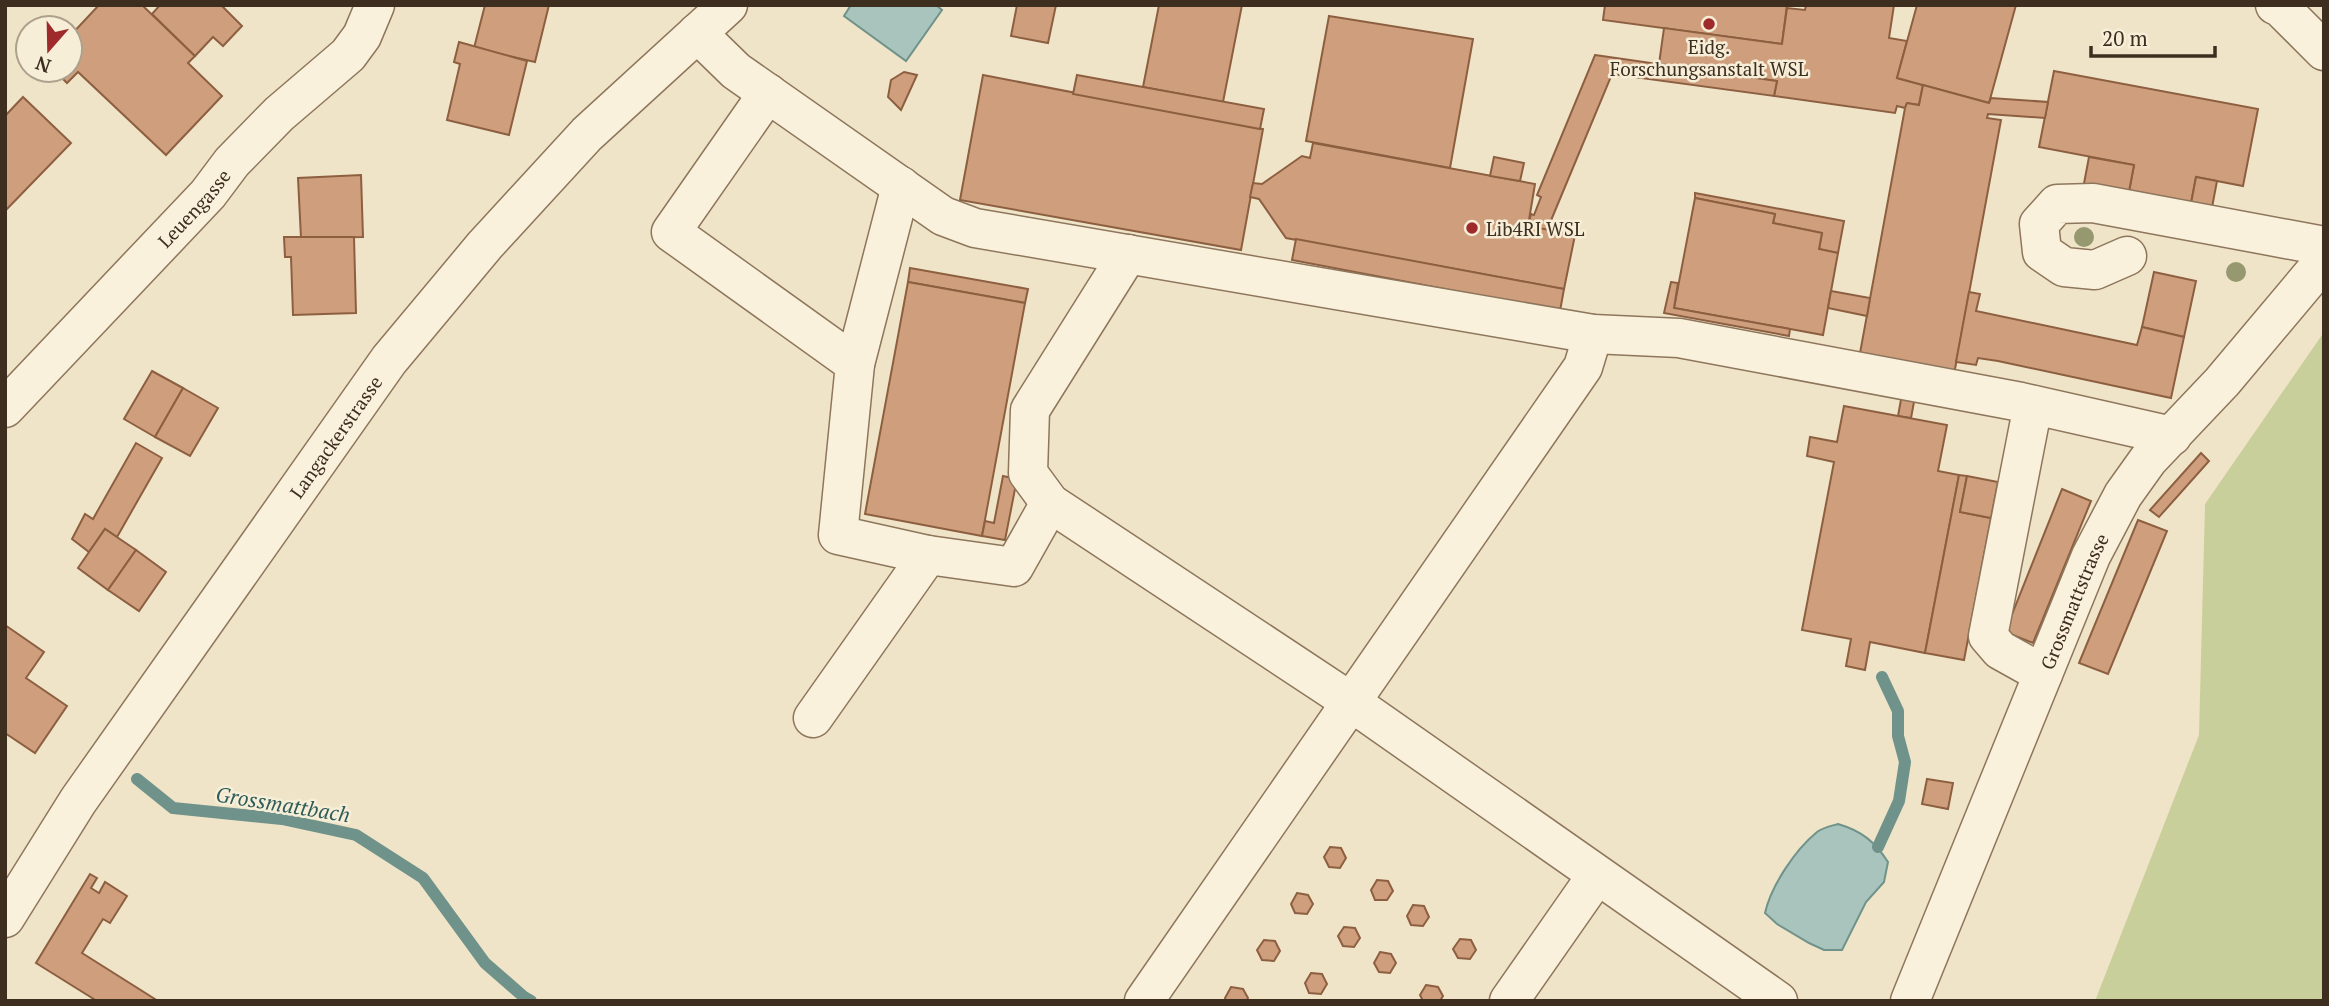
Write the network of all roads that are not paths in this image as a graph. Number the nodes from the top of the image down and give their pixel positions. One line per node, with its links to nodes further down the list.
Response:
1 (375, 5): 15 (street, Leuengasse)
2 (728, 5): 4 (street, Langackerstrasse)
3 (2275, 5): 5 (street)
4 (697, 33): 6 (street); 23 (street, Langackerstrasse)
5 (2324, 51)
6 (768, 93): 7 (street); 13 (street)
7 (901, 186): 9 (street); 13 (street)
8 (2324, 246): 11 (street)
9 (1128, 254): 12 (street); 17 (street)
10 (2324, 254): 16 (street, Grossmattstrasse)
11 (2127, 256)
12 (1593, 334): 14 (street); 20 (street)
13 (855, 364): 18 (street)
14 (2033, 405): 16 (street); 19 (street)
15 (5, 408)
16 (2172, 436): 19 (street, Grossmattstrasse)
17 (1050, 503): 18 (street); 20 (street)
18 (928, 555): 21 (street)
19 (2043, 674): 27 (street, Grossmattstrasse)
20 (1351, 702): 22 (street); 24 (street)
21 (813, 718)
22 (1597, 874): 25 (street); 26 (street)
23 (5, 918)
24 (1144, 1001)
25 (1509, 1001)
26 (1778, 1001)
27 (1910, 1001)

